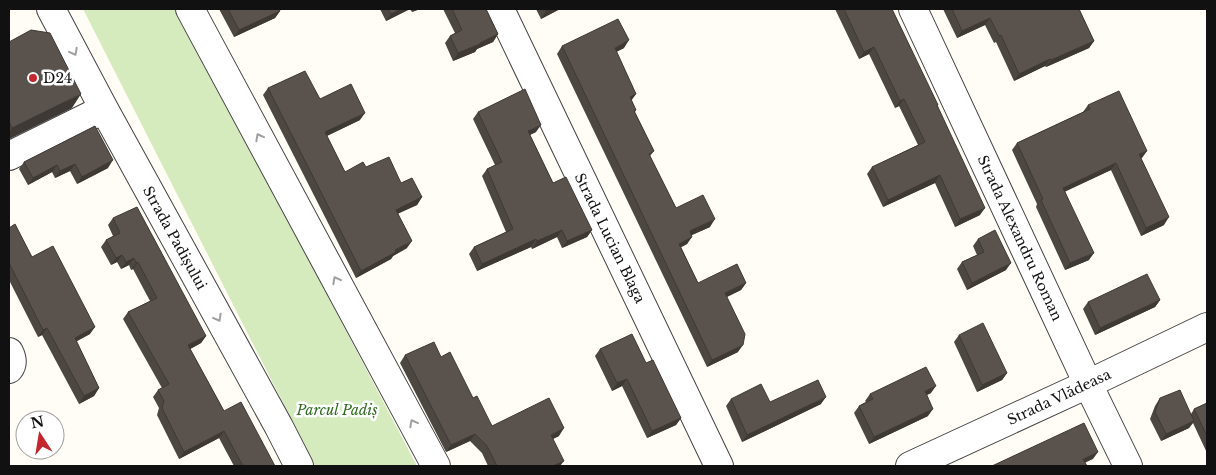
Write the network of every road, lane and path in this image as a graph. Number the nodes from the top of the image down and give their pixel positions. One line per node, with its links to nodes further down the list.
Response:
1 (51, 9): 5 (street, Strada Padișului, one-way to 5)
2 (190, 9): 12 (street, one-way to 2)
3 (500, 9): 13 (street, Strada Lucian Blaga)
4 (913, 9): 10 (street, Strada Alexandru Roman)
5 (104, 109): 6 (street); 11 (street, Strada Padișului, one-way to 11)
6 (9, 156)
7 (1207, 326): 10 (street, Strada Vlădeasa)
8 (9, 352): 9 (street)
9 (9, 369)
10 (1088, 384): 14 (street, Strada Vlădeasa); 15 (street, Strada Alexandru Roman)
11 (299, 466)
12 (436, 466)
13 (719, 466)
14 (910, 466)
15 (1128, 466)

